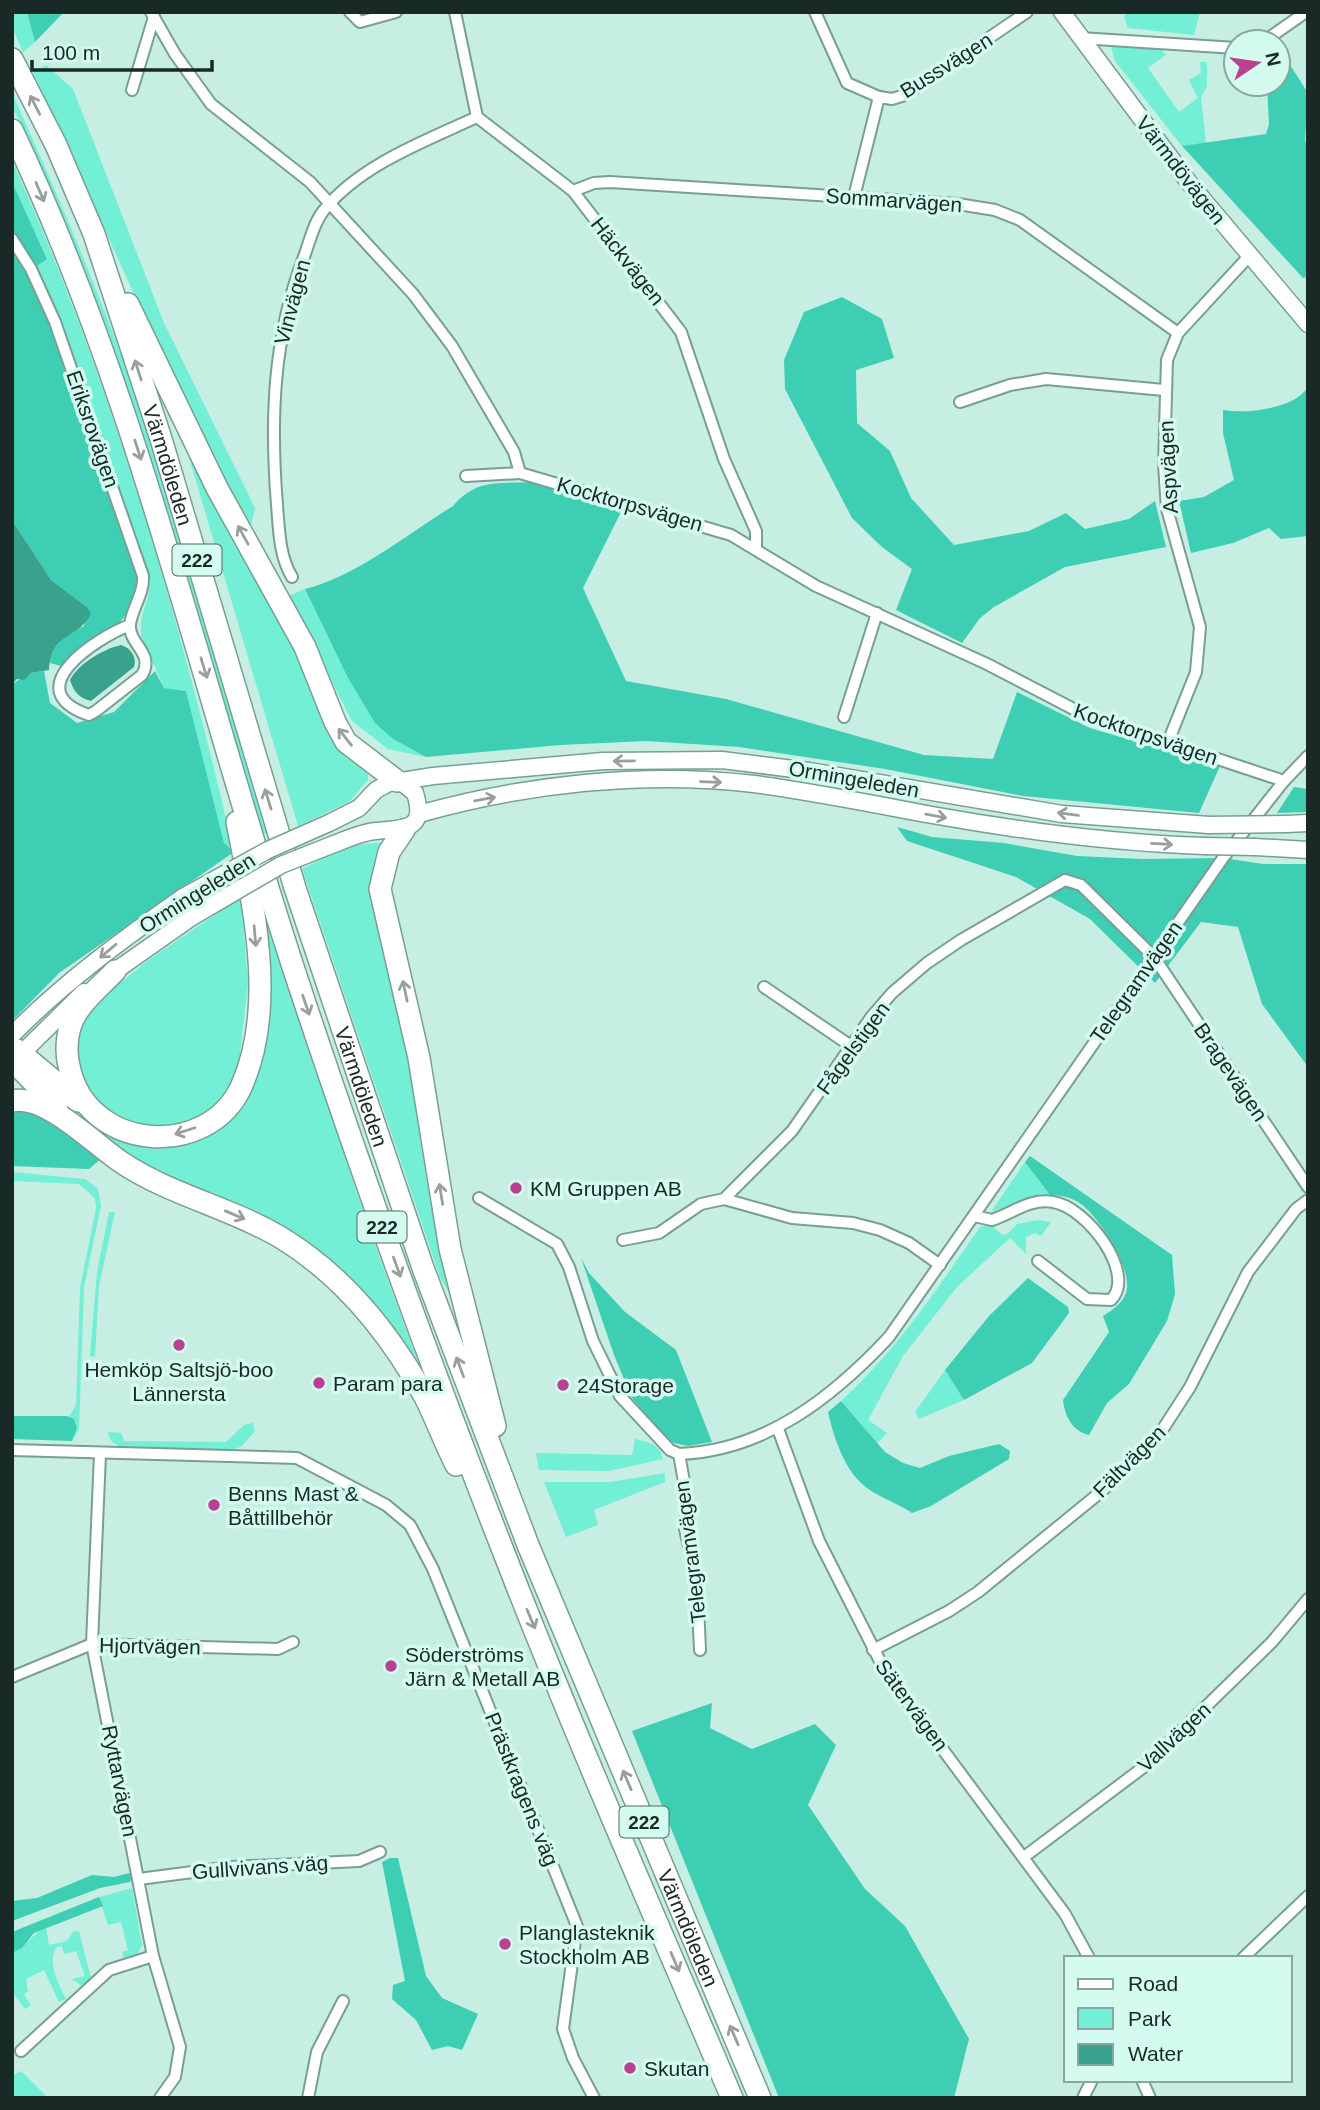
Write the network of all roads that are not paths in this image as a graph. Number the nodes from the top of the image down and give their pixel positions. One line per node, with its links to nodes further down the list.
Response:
1 (350, 12): 2 (street)
2 (396, 12)
3 (455, 12): 15 (street)
4 (815, 12): 14 (street)
5 (1062, 12): 10 (main road, Värmdövägen)
6 (1306, 12): 9 (street)
7 (1024, 13): 14 (street, Bussvägen)
8 (153, 15): 13 (street); 19 (street)
9 (1283, 28)
10 (1080, 38): 11 (street); 22 (main road, Värmdövägen)
11 (1222, 47)
12 (12, 59): 20 (highway, Värmdöleden / 222, one-way to 12)
13 (132, 90)
14 (879, 97): 18 (street, Bussvägen)
15 (477, 117): 17 (street, Häckvägen); 19 (street, Vinvägen)
16 (12, 130): 33 (highway, Värmdöleden / 222, one-way to 33)
17 (573, 191): 18 (street, Sommarvägen); 29 (street, Häckvägen)
18 (853, 197): 24 (street, Sommarvägen)
19 (331, 203): 27 (street); 30 (street, Vinvägen)
20 (94, 234): 37 (highway, one-way to 20); 65 (highway, Värmdöleden / 222, one-way to 20)
21 (12, 239): 32 (street, Eriksrovägen)
22 (1250, 255): 23 (main road, Värmdövägen); 24 (street, Aspvägen)
23 (1308, 324)
24 (1178, 333): 25 (street, Aspvägen)
25 (1164, 390): 26 (street); 35 (street, Aspvägen)
26 (960, 402)
27 (520, 473): 28 (street, Kocktorpsvägen); 29 (street, Kocktorpsvägen)
28 (466, 476)
29 (756, 548): 31 (street, Kocktorpsvägen)
30 (292, 577)
31 (877, 613): 34 (street); 35 (street, Kocktorpsvägen)
32 (130, 625): 32 (street)
33 (213, 700): 51 (highway, one-way to 51); 66 (highway, Värmdöleden / 222, one-way to 66)
34 (844, 717)
35 (1168, 742): 38 (street, Kocktorpsvägen)
36 (1308, 756): 38 (street, Telegramvägen)
37 (398, 781): 39 (main road); 40 (main road, Ormingeleden, one-way to 37, bridge); 49 (main road, Ormingeleden, one-way to 49, bridge)
38 (1284, 781): 45 (street, Telegramvägen)
39 (419, 814): 41 (main road); 43 (main road, Ormingeleden, one-way to 43, bridge)
40 (1308, 823)
41 (404, 830): 46 (main road, Ormingeleden, bridge); 65 (highway, one-way to 41)
42 (1308, 845): 43 (main road)
43 (1288, 848): 44 (main road)
44 (1308, 850)
45 (1154, 957): 48 (street, Fågelstigen); 53 (street, Bragevägen); 57 (street, Telegramvägen)
46 (115, 971): 49 (main road, Ormingeleden); 51 (highway)
47 (764, 988): 48 (street)
48 (851, 1046): 55 (street, Fågelstigen)
49 (14, 1053): 51 (highway); 52 (highway)
50 (12, 1101): 52 (highway)
51 (93, 1114)
52 (87, 1138): 66 (highway, one-way to 66)
53 (1308, 1187)
54 (479, 1198): 64 (street, Telegramvägen)
55 (724, 1199): 58 (street, Fågelstigen); 60 (street)
56 (1308, 1200): 71 (street, Fältvägen)
57 (974, 1216): 59 (street); 60 (street, Telegramvägen)
58 (623, 1240)
59 (1038, 1261)
60 (940, 1265): 61 (street, Telegramvägen)
61 (778, 1429): 64 (street, Telegramvägen); 71 (street, Sätervägen)
62 (12, 1450): 63 (street, Prästkragens väg)
63 (100, 1454): 69 (street, Ryttarvägen); 86 (street, Prästkragens väg)
64 (680, 1454): 70 (street, Telegramvägen)
65 (528, 1545): 88 (highway, Värmdöleden / 222, one-way to 65)
66 (505, 1556): 87 (highway, Värmdöleden / 222, one-way to 87)
67 (1308, 1599): 74 (street, Vallvägen)
68 (293, 1642): 69 (street, Hjortvägen)
69 (92, 1644): 72 (street, Hjortvägen); 75 (street, Ryttarvägen)
70 (700, 1650)
71 (873, 1650): 74 (street, Sätervägen)
72 (12, 1677)
73 (380, 1852): 75 (street, Gullvivans väg)
74 (1024, 1857): 78 (street, Sätervägen)
75 (139, 1880): 77 (street, Ryttarvägen)
76 (1308, 1896): 79 (street)
77 (153, 1955): 81 (street); 84 (street, Ryttarvägen)
78 (1088, 1956)
79 (1245, 1956)
80 (343, 2001): 85 (street)
81 (21, 2051)
82 (1091, 2082): 89 (street)
83 (1143, 2082): 90 (street)
84 (160, 2098)
85 (309, 2098)
86 (594, 2098)
87 (732, 2098)
88 (760, 2098)
89 (1083, 2098)
90 (1150, 2098)

